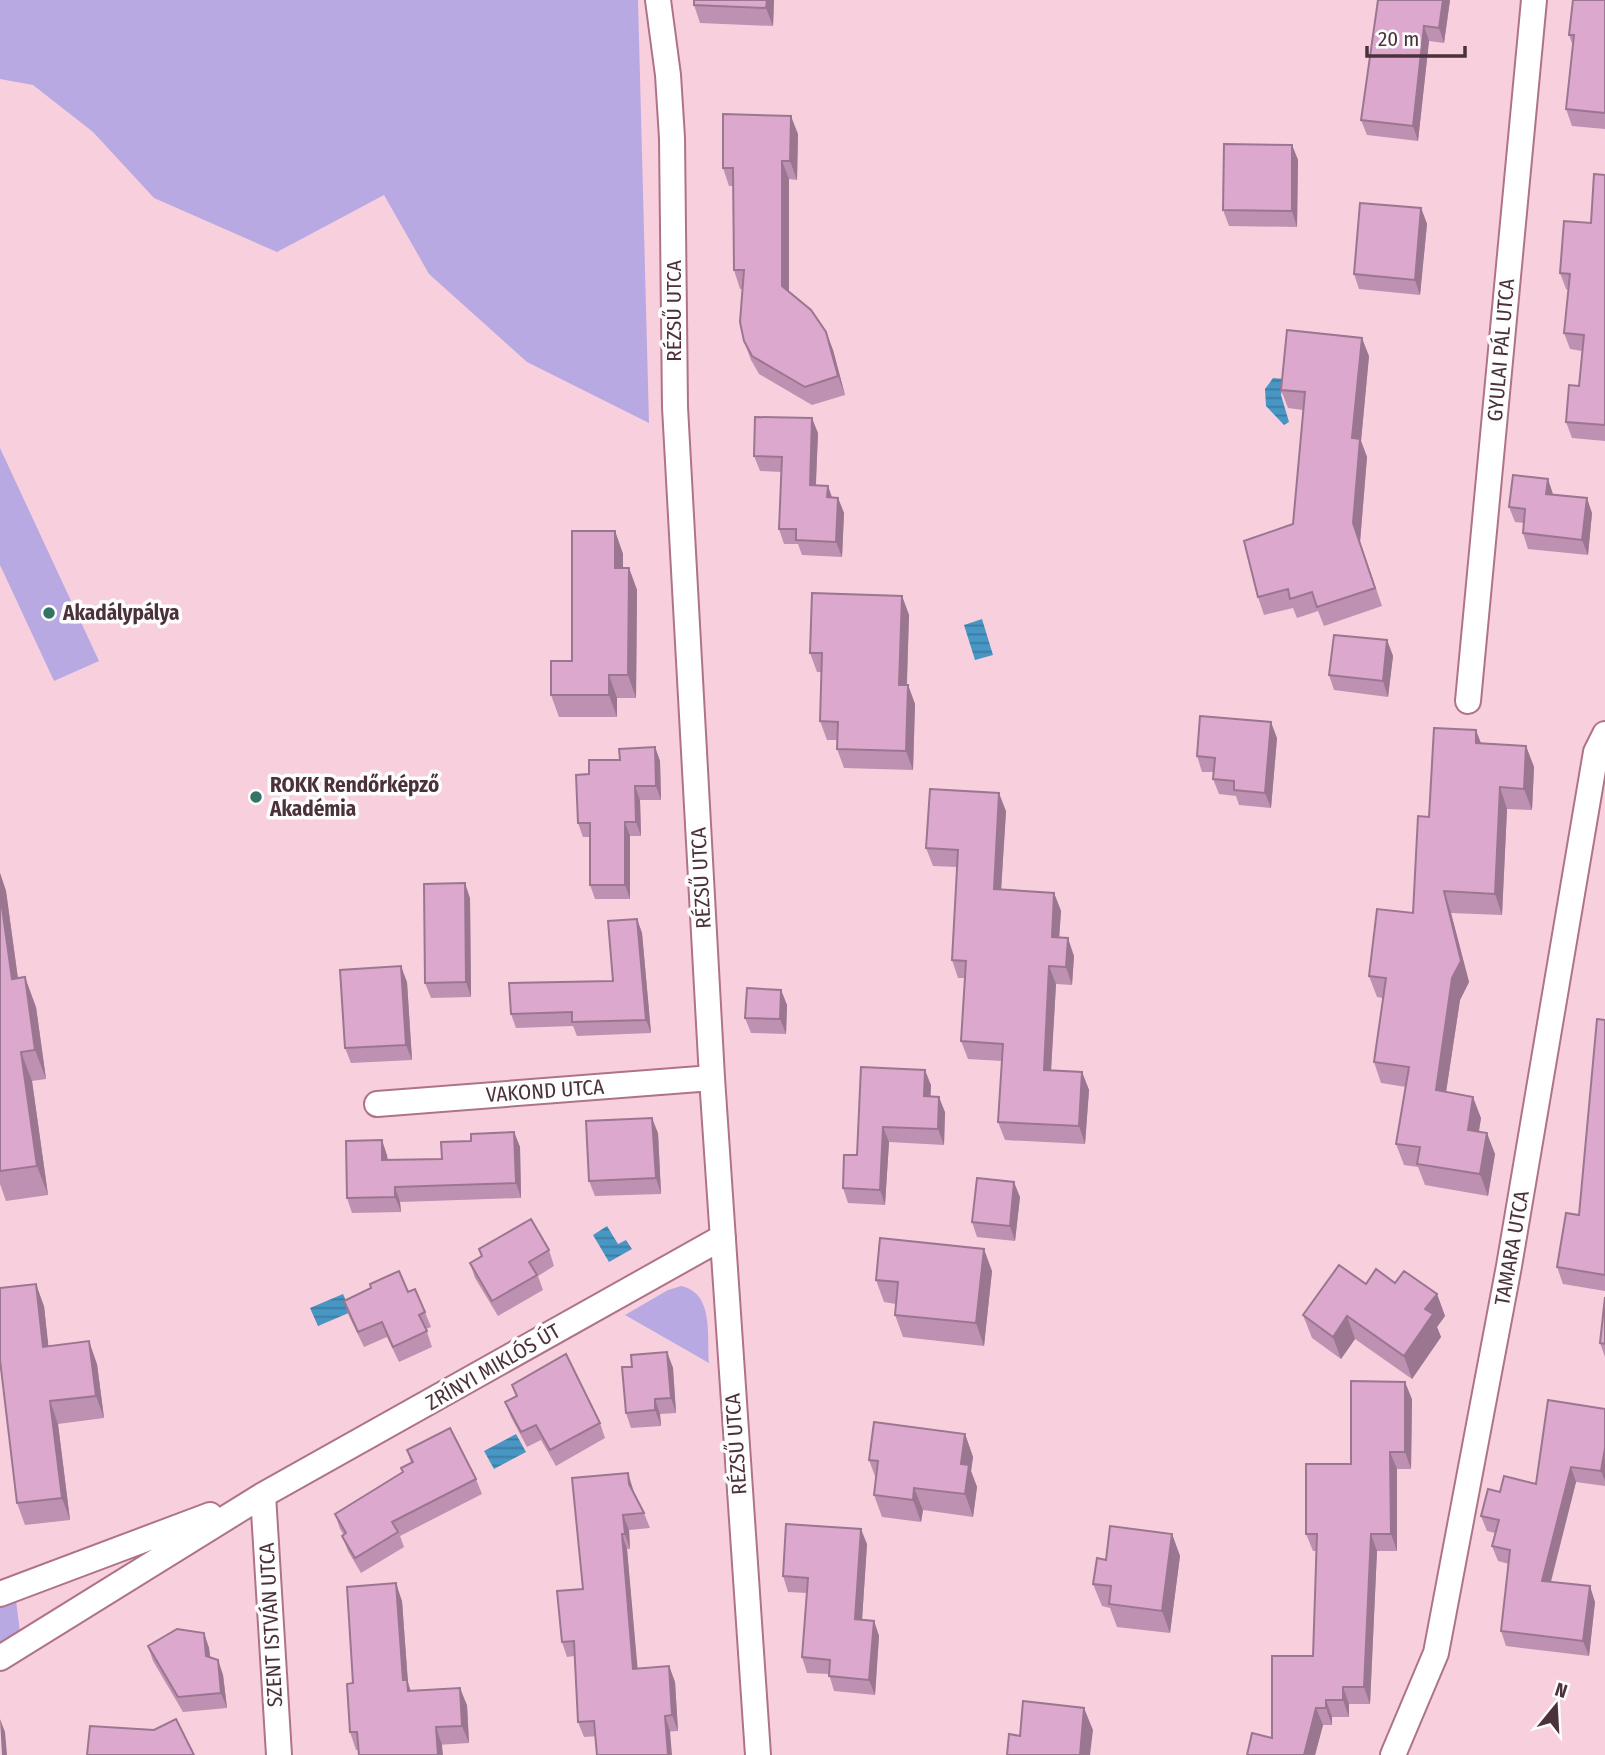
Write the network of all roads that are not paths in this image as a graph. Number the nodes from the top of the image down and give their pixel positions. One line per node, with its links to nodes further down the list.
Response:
1 (658, 0): 5 (street, RÉZSŰ UTCA)
2 (1534, 0): 3 (street, GYULAI PÁL UTCA)
3 (1468, 701)
4 (1605, 734): 13 (street, TAMARA UTCA)
5 (712, 1078): 6 (street, VAKOND UTCA); 7 (street, RÉZSŰ UTCA)
6 (377, 1104)
7 (723, 1237): 8 (street, ZRÍNYI MIKLÓS ÚT); 12 (street, RÉZSŰ UTCA)
8 (263, 1495): 9 (street, ZRÍNYI MIKLÓS ÚT); 10 (street, ZRÍNYI MIKLÓS ÚT); 11 (street, SZENT ISTVÁN UTCA)
9 (0, 1594)
10 (0, 1658)
11 (279, 1755)
12 (758, 1755)
13 (1393, 1755)

